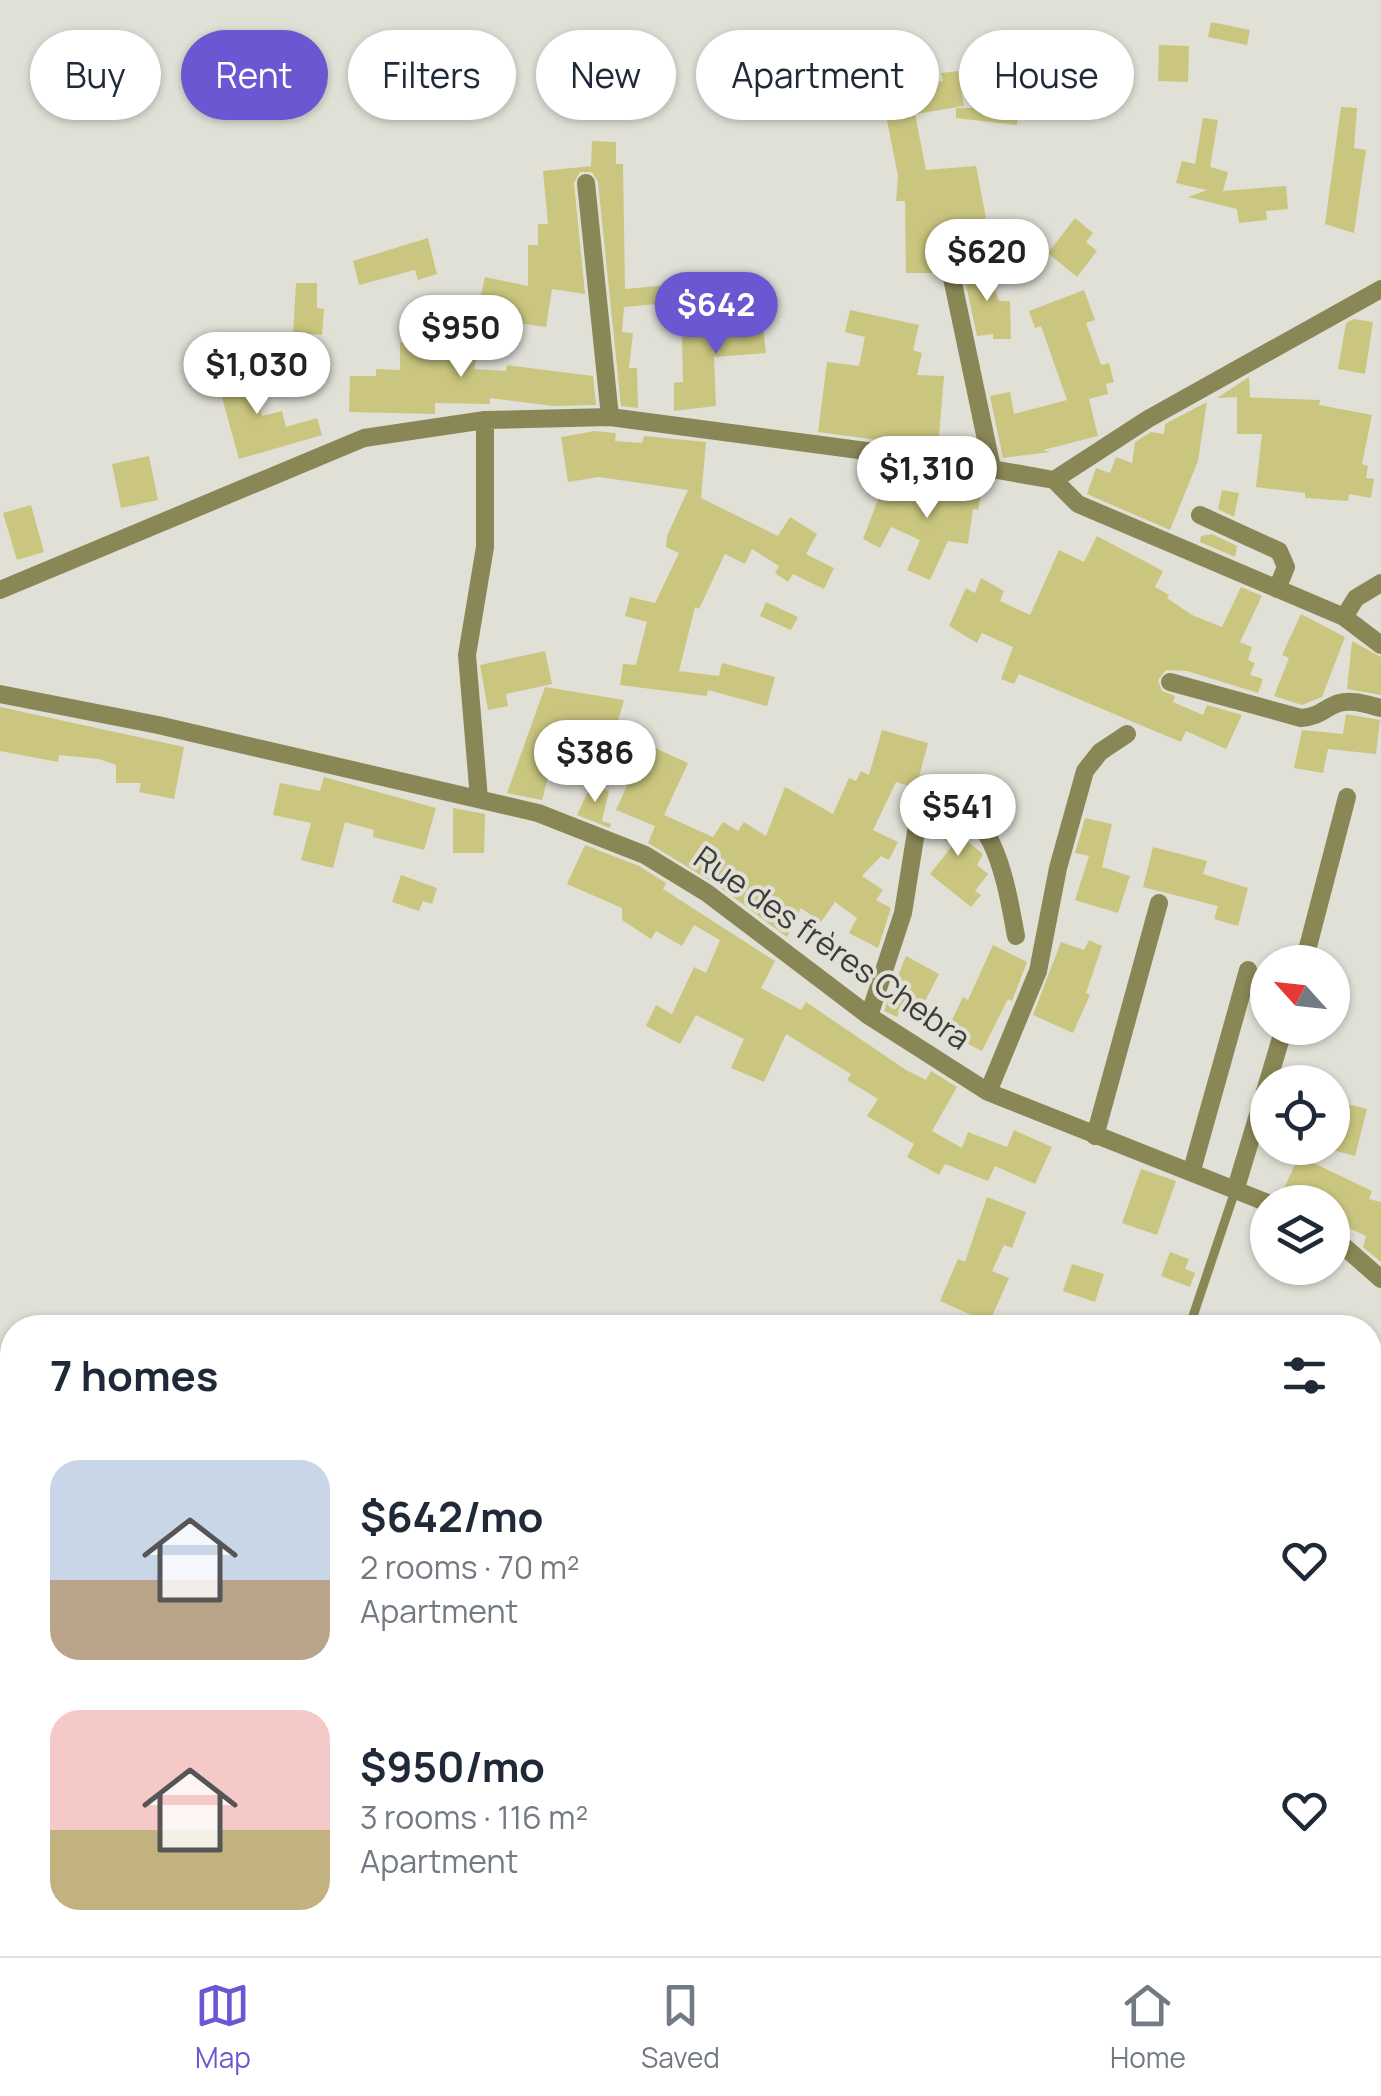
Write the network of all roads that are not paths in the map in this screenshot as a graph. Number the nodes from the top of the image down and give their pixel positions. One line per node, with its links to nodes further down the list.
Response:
1 (586, 184): 4 (street)
2 (948, 259): 6 (street)
3 (1381, 288): 7 (street)
4 (610, 417): 5 (street); 6 (street)
5 (485, 420): 10 (street); 19 (street)
6 (992, 468): 7 (street)
7 (1054, 480): 11 (street)
8 (1200, 515): 11 (street)
9 (1381, 582): 12 (street)
10 (0, 590)
11 (1277, 590): 12 (street)
12 (1344, 617): 13 (street)
13 (1381, 645)
14 (1170, 682): 16 (street)
15 (0, 694): 19 (street, Rue des frères Chebra)
16 (1381, 708)
17 (1127, 734): 26 (street)
18 (1347, 797): 22 (street)
19 (479, 799): 24 (street, Rue des frères Chebra)
20 (1159, 903): 27 (street)
21 (1016, 936): 24 (street)
22 (1308, 945)
23 (1248, 970): 28 (street)
24 (869, 1016): 26 (street, Rue des frères Chebra)
25 (1279, 1045): 29 (street)
26 (988, 1092): 27 (street, Rue des frères Chebra)
27 (1095, 1136): 28 (street, Rue des frères Chebra)
28 (1192, 1170): 29 (street, Rue des frères Chebra)
29 (1236, 1188): 30 (street, Rue des frères Chebra); 33 (lane)
30 (1250, 1195)
31 (1350, 1252): 32 (street)
32 (1381, 1279)
33 (1193, 1315)

